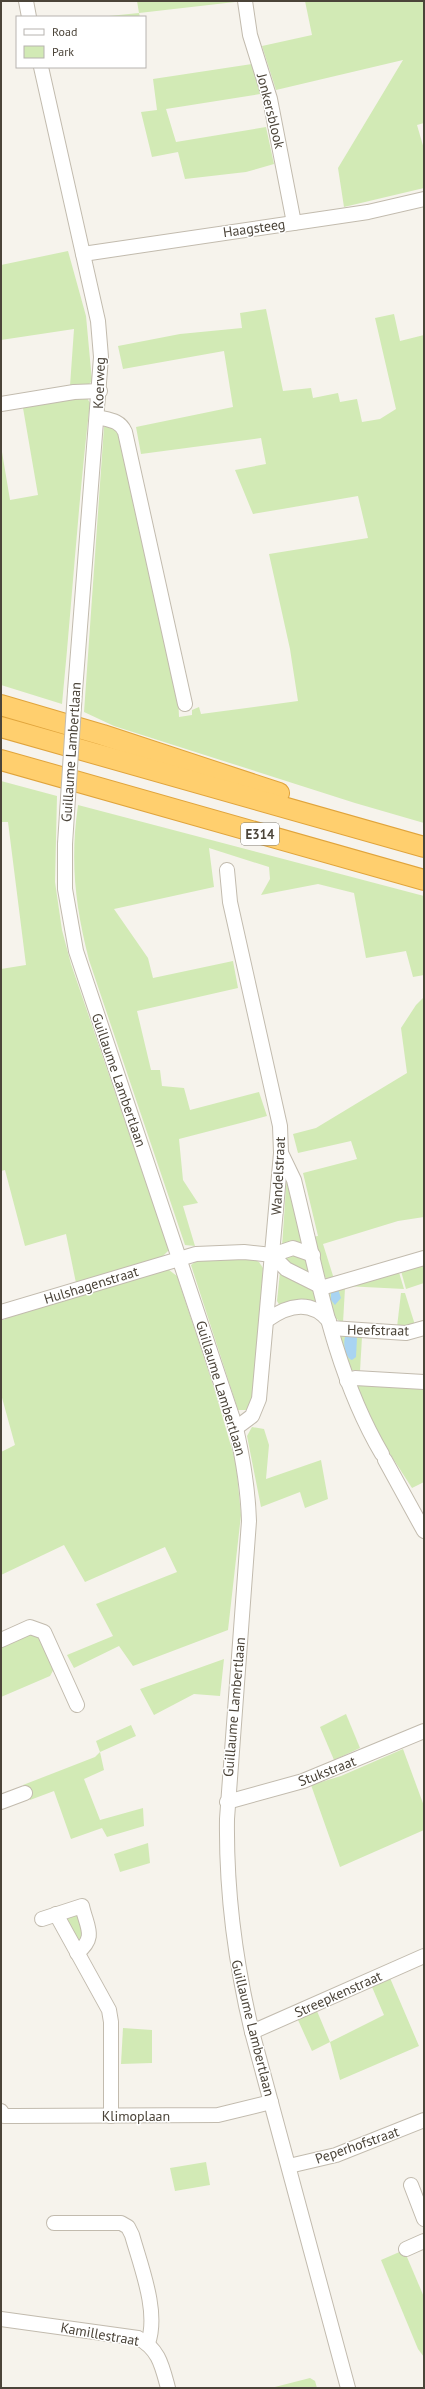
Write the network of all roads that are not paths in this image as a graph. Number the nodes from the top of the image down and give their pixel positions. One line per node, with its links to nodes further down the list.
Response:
1 (26, 1): 3 (street)
2 (245, 1): 6 (street, Jonkersblook)
3 (29, 16)
4 (41, 68): 7 (street, Koerweg)
5 (424, 199): 6 (street, Haagsteeg)
6 (294, 223): 7 (street, Haagsteeg)
7 (83, 254): 8 (street, Koerweg)
8 (100, 391): 9 (street); 10 (street, Koerweg)
9 (1, 404)
10 (97, 417): 11 (street, Koerweg); 22 (street, Guillaume Lambertlaan, bridge)
11 (185, 704)
12 (1, 705): 15 (highway)
13 (1, 727): 15 (highway, E314)
14 (1, 760): 18 (highway, E314)
15 (360, 830): 16 (highway, E314)
16 (424, 847)
17 (227, 870): 19 (street, Wandelstraat)
18 (424, 880)
19 (281, 1153): 20 (street, Wandelstraat); 21 (street)
20 (272, 1255): 21 (street); 22 (street, Hulshagenstraat); 24 (street); 26 (street, Wandelstraat)
21 (313, 1255): 24 (street)
22 (180, 1258): 25 (street, Hulshagenstraat); 31 (street, Guillaume Lambertlaan)
23 (424, 1258): 24 (street)
24 (320, 1287): 27 (street)
25 (1, 1312)
26 (267, 1320): 27 (street); 31 (street, Wandelstraat)
27 (331, 1325): 28 (street, Heefstraat); 29 (street)
28 (424, 1328)
29 (347, 1381): 30 (street); 32 (street)
30 (424, 1382)
31 (236, 1428): 38 (street, Guillaume Lambertlaan)
32 (424, 1531)
33 (1, 1640): 34 (street)
34 (76, 1705)
35 (424, 1731): 38 (street, Stukstraat)
36 (25, 1793): 37 (street)
37 (1, 1802)
38 (227, 1802): 43 (street, Guillaume Lambertlaan)
39 (56, 1914): 40 (street); 41 (street); 41 (street)
40 (42, 1919)
41 (77, 1953): 46 (street)
42 (424, 1956): 43 (street, Streepkenstraat)
43 (252, 2032): 44 (street, Guillaume Lambertlaan)
44 (271, 2102): 46 (street, Klimoplaan); 48 (street, Guillaume Lambertlaan)
45 (2, 2115): 46 (street, Klimoplaan)
46 (111, 2116)
47 (424, 2120): 48 (street, Peperhofstraat)
48 (289, 2166): 57 (street, Guillaume Lambertlaan)
49 (411, 2185): 50 (street)
50 (424, 2219)
51 (54, 2223): 55 (street)
52 (424, 2242): 53 (street)
53 (406, 2249)
54 (1, 2319): 55 (street, Kamillestraat)
55 (148, 2343): 56 (street, Kamillestraat)
56 (168, 2388)
57 (348, 2388)

